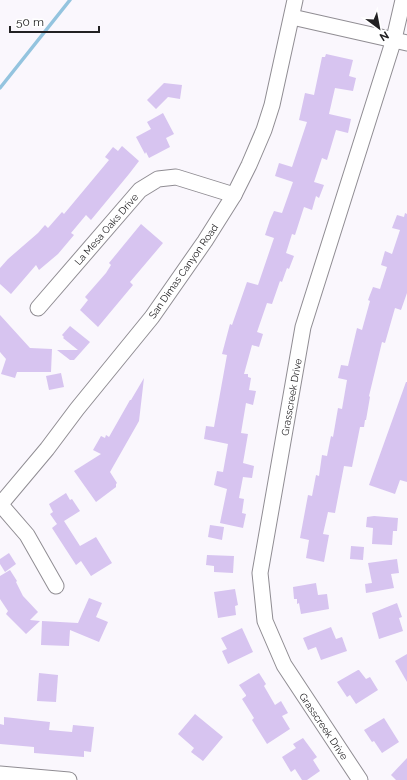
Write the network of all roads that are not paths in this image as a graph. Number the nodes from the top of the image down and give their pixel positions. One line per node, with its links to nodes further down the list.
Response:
1 (295, 0): 3 (street, San Dimas Canyon Road)
2 (403, 0): 4 (street, Grasscreek Drive)
3 (292, 17): 4 (street); 5 (street, San Dimas Canyon Road)
4 (400, 41): 11 (street, Grasscreek Drive)
5 (234, 196): 6 (street, La Mesa Oaks Drive); 7 (street, San Dimas Canyon Road)
6 (38, 308)
7 (0, 505): 8 (street)
8 (56, 586)
9 (0, 774): 10 (street)
10 (68, 780)
11 (360, 780)

